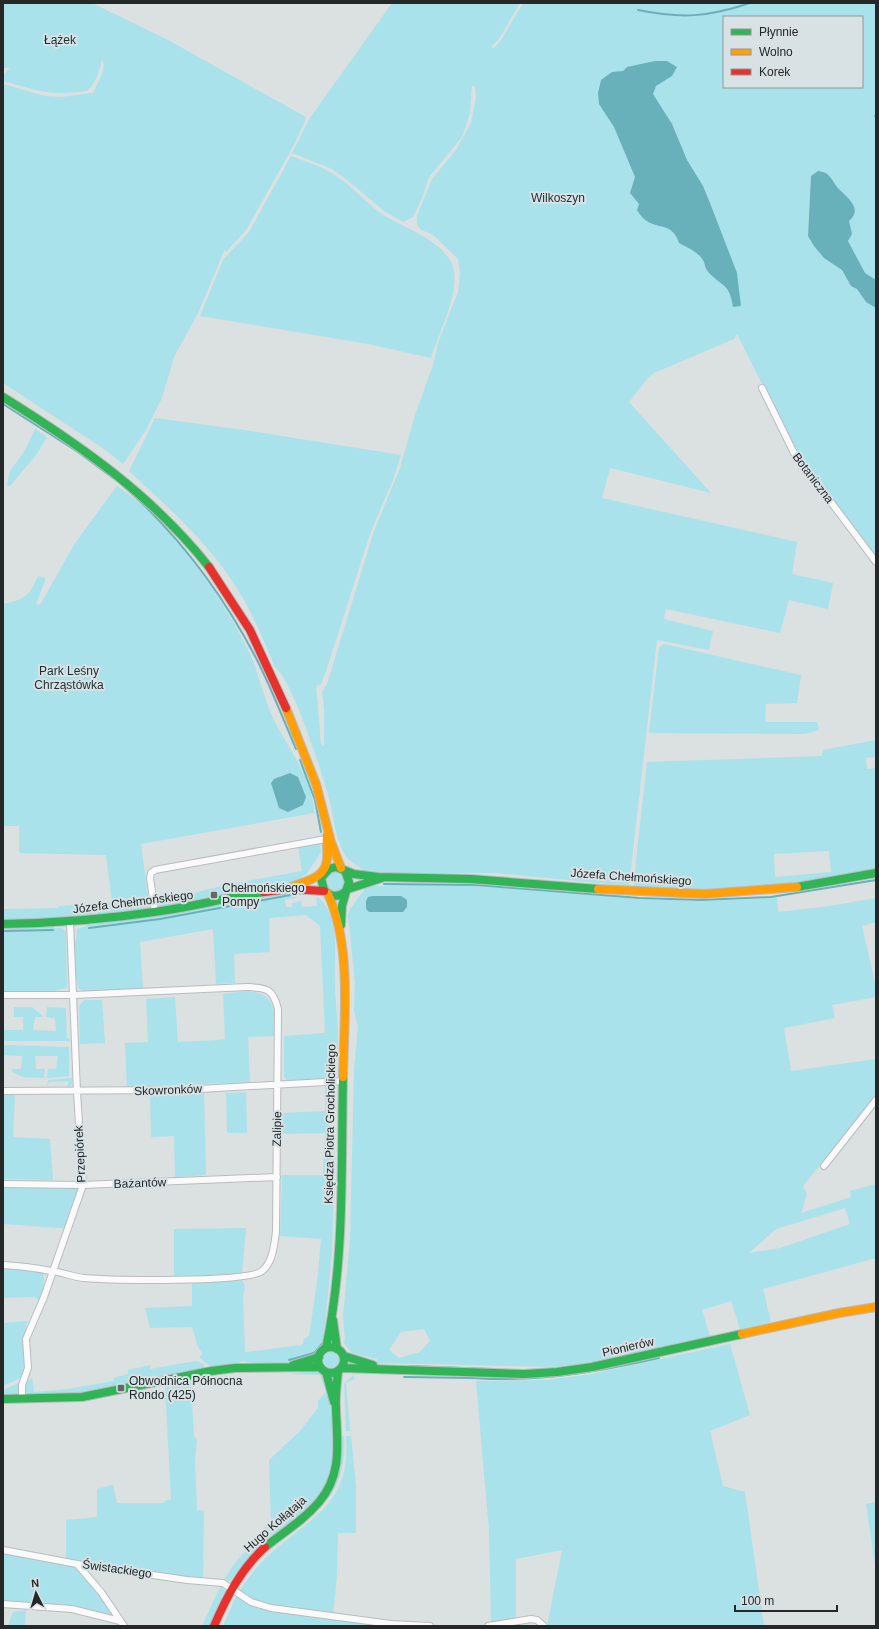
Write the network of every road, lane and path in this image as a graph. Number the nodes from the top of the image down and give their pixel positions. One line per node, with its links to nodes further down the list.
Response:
1 (762, 388): 3 (street, Botaniczna)
2 (3, 397): 4 (street)
3 (876, 562)
4 (327, 829): 5 (street); 6 (street)
5 (326, 839): 7 (street); 13 (street)
6 (343, 869): 7 (street); 9 (street, Józefa Chełmońskiego); 11 (street)
7 (324, 873): 10 (street, Józefa Chełmońskiego); 12 (street)
8 (876, 873): 9 (street, Józefa Chełmońskiego)
9 (383, 878): 11 (street, Józefa Chełmońskiego)
10 (288, 888): 12 (street, Józefa Chełmońskiego); 13 (street, Józefa Chełmońskiego)
11 (347, 891): 12 (street); 16 (street, Księdza Piotra Grocholickiego)
12 (326, 892): 16 (street, Księdza Piotra Grocholickiego)
13 (155, 912): 14 (street, Józefa Chełmońskiego)
14 (70, 922): 15 (street, Józefa Chełmońskiego); 18 (street, Przepiórek)
15 (3, 924)
16 (341, 934): 19 (street, Księdza Piotra Grocholickiego)
17 (3, 995): 18 (street, Zalipie)
18 (74, 995): 20 (street, Zalipie); 22 (street, Przepiórek)
19 (343, 1082): 20 (street, Skowronków); 31 (street, Księdza Piotra Grocholickiego)
20 (278, 1084): 22 (street, Skowronków); 25 (street, Zalipie)
21 (3, 1091): 22 (street, Skowronków)
22 (77, 1092): 27 (street, Przepiórek)
23 (876, 1100): 24 (street)
24 (824, 1166)
25 (276, 1177): 27 (street, Bażantów); 29 (street, Zalipie)
26 (3, 1184): 27 (street, Bażantów)
27 (83, 1185): 29 (street, Przepiórek)
28 (3, 1265): 29 (street, Zalipie)
29 (52, 1271): 42 (street, Przepiórek)
30 (876, 1307): 38 (street, Pionierów)
31 (332, 1314): 32 (street, Księdza Piotra Grocholickiego); 33 (street, Księdza Piotra Grocholickiego)
32 (326, 1348): 33 (street); 35 (street)
33 (337, 1349): 34 (street)
34 (344, 1356): 38 (street); 39 (street)
35 (319, 1357): 36 (street); 37 (street)
36 (287, 1367): 37 (street); 42 (street)
37 (320, 1367): 40 (street)
38 (381, 1369): 39 (street)
39 (340, 1370): 40 (street); 43 (street, Hugo Kołłątaja)
40 (326, 1372): 43 (street, Hugo Kołłątaja)
41 (3, 1399): 42 (street)
42 (22, 1399)
43 (336, 1413): 46 (street, Hugo Kołłątaja)
44 (3, 1550): 45 (street, Świstackiego)
45 (78, 1564): 46 (street, Świstackiego); 48 (street)
46 (231, 1588): 49 (street, Hugo Kołłątaja); 50 (street, Świstackiego)
47 (3, 1604): 48 (street)
48 (122, 1623)
49 (214, 1626)
50 (430, 1626)
51 (488, 1626): 52 (street)
52 (544, 1626)

